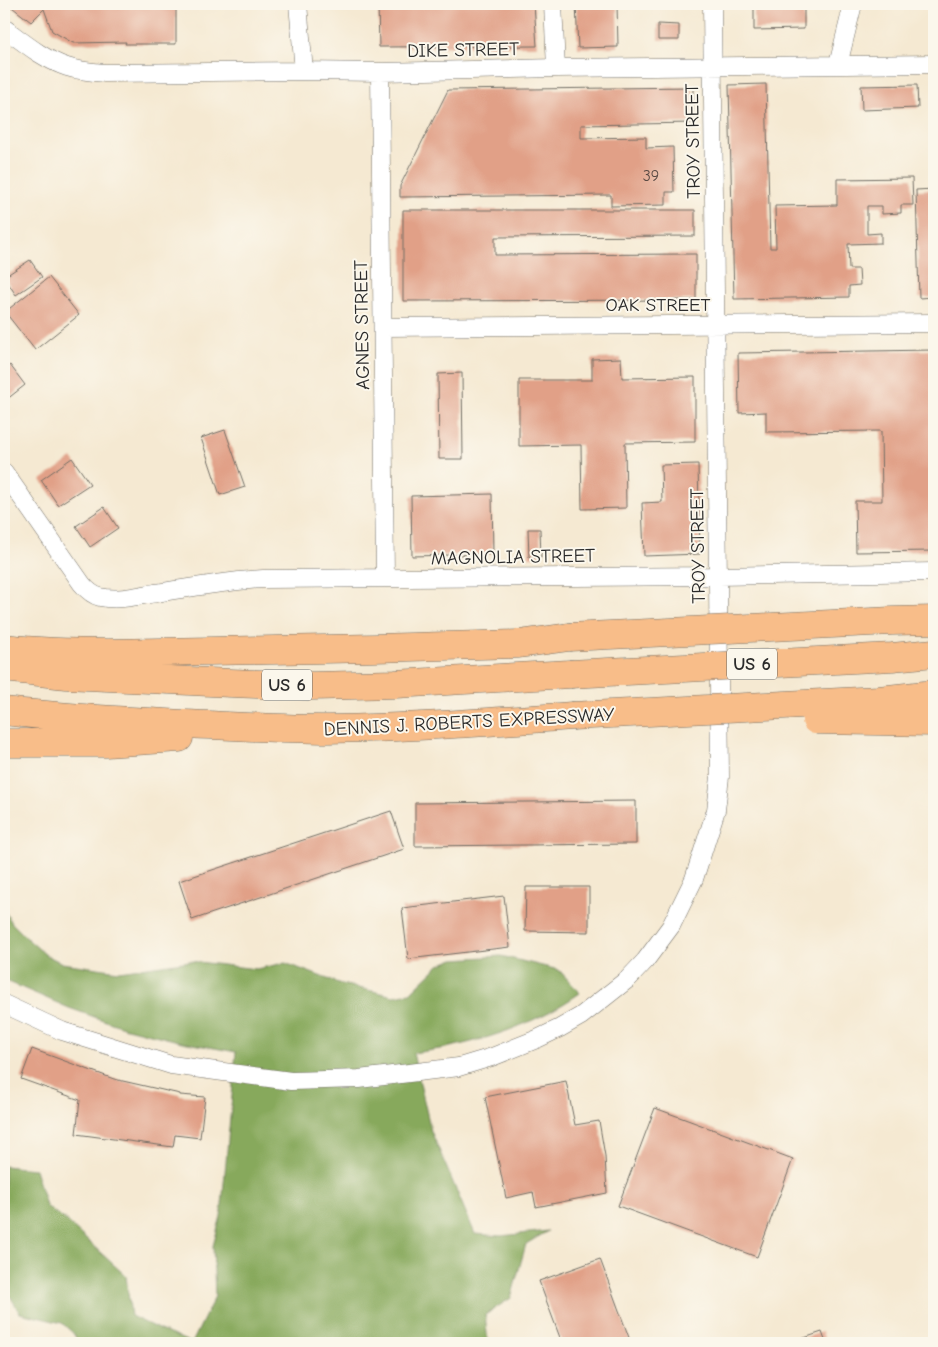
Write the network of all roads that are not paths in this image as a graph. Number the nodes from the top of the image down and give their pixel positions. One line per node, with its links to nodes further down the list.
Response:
1 (298, 4): 10 (street)
2 (553, 4): 9 (street)
3 (712, 4): 8 (street, TROY STREET)
4 (853, 4): 7 (street)
5 (4, 28): 10 (street, DIKE STREET)
6 (934, 64): 7 (street, DIKE STREET)
7 (838, 65): 8 (street, DIKE STREET)
8 (713, 67): 9 (street, DIKE STREET); 13 (street, TROY STREET)
9 (556, 68): 11 (street, DIKE STREET)
10 (304, 71): 11 (street, DIKE STREET)
11 (380, 72): 14 (street, AGNES STREET)
12 (934, 323): 13 (street, OAK STREET)
13 (716, 325): 14 (street, OAK STREET); 17 (street, TROY STREET)
14 (383, 327): 18 (street, AGNES STREET)
15 (4, 472): 18 (street, MAGNOLIA STREET)
16 (934, 572): 17 (street, MAGNOLIA STREET)
17 (719, 576): 18 (street, MAGNOLIA STREET); 29 (street, TROY STREET)
18 (385, 578)
19 (934, 620): 20 (highway, bridge)
20 (4, 648)
21 (934, 652): 22 (highway, US 6, bridge)
22 (4, 668)
23 (934, 694): 25 (highway, DENNIS J. ROBERTS EXPRESSWAY / US 6, bridge)
24 (4, 711): 27 (highway, DENNIS J. ROBERTS EXPRESSWAY / US 6)
25 (572, 716): 26 (highway, bridge); 27 (highway, DENNIS J. ROBERTS EXPRESSWAY / US 6)
26 (934, 722)
27 (288, 728): 28 (highway)
28 (4, 743)
29 (4, 1004)

